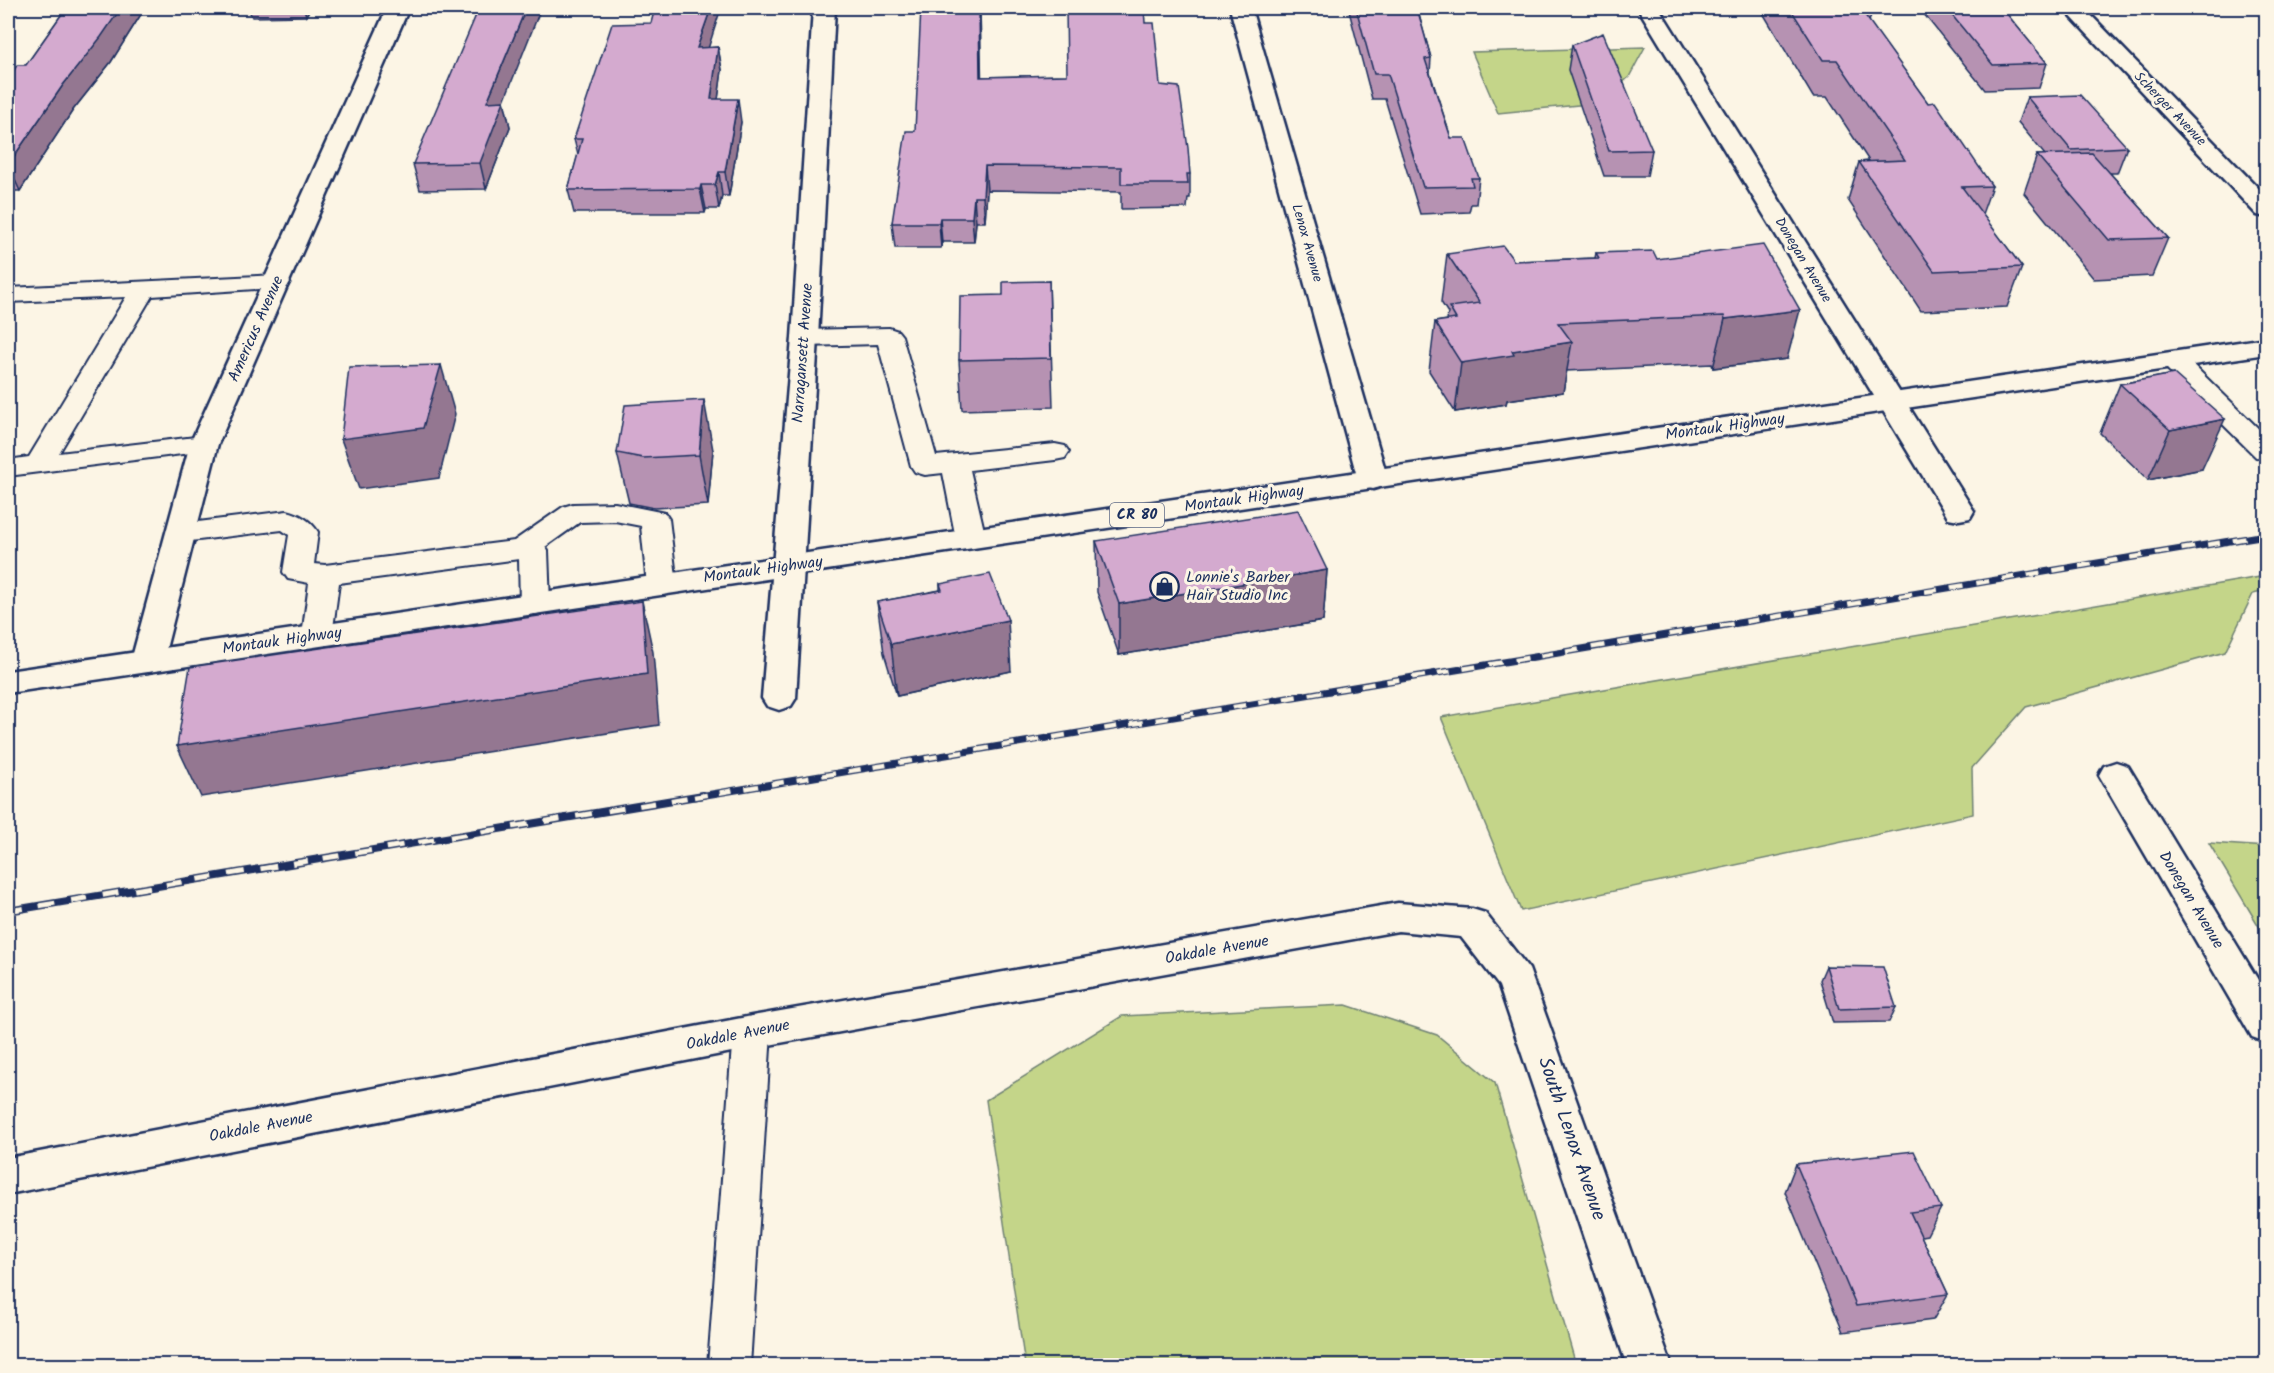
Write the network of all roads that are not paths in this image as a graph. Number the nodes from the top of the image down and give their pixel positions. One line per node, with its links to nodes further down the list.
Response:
1 (398, 8): 7 (street, Americus Avenue)
2 (824, 8): 10 (street, Narragansett Avenue)
3 (1240, 8): 20 (street, Lenox Avenue)
4 (1648, 8): 13 (street, Donegan Avenue)
5 (2073, 8): 6 (street, Scherger Avenue)
6 (2266, 210)
7 (278, 282): 8 (lane); 14 (street, Americus Avenue)
8 (143, 289): 9 (lane); 18 (lane)
9 (8, 296)
10 (805, 338): 17 (lane); 25 (street, Narragansett Avenue)
11 (2266, 346): 12 (street, Montauk Highway / CR 80)
12 (2173, 360): 13 (street, Montauk Highway / CR 80); 15 (lane)
13 (1890, 402): 20 (street, Montauk Highway / CR 80); 21 (street, Donegan Avenue)
14 (204, 444): 18 (lane); 22 (street, Americus Avenue)
15 (2266, 451)
16 (1055, 452): 17 (lane)
17 (955, 463): 23 (lane)
18 (39, 464): 19 (lane)
19 (8, 468)
20 (1373, 480): 23 (street, Montauk Highway / CR 80)
21 (1959, 511)
22 (182, 533): 26 (lane); 30 (street, Americus Avenue)
23 (971, 539): 25 (street, Montauk Highway / CR 80)
24 (522, 549): 26 (lane); 27 (lane); 28 (lane)
25 (789, 566): 27 (street, Montauk Highway / CR 80); 32 (street, Narragansett Avenue)
26 (325, 575): 29 (lane)
27 (662, 585): 28 (street, Montauk Highway / CR 80)
28 (535, 604): 29 (street, Montauk Highway / CR 80)
29 (317, 636): 30 (street, Montauk Highway / CR 80)
30 (147, 661): 31 (street, Montauk Highway / CR 80)
31 (8, 682)
32 (779, 698)
33 (2116, 775): 35 (street, Donegan Avenue)
34 (1472, 923): 36 (street, Oakdale Avenue); 39 (street, South Lenox Avenue)
35 (2266, 1026)
36 (752, 1032): 37 (street, Oakdale Avenue); 38 (lane)
37 (8, 1176)
38 (729, 1365)
39 (1650, 1365)

